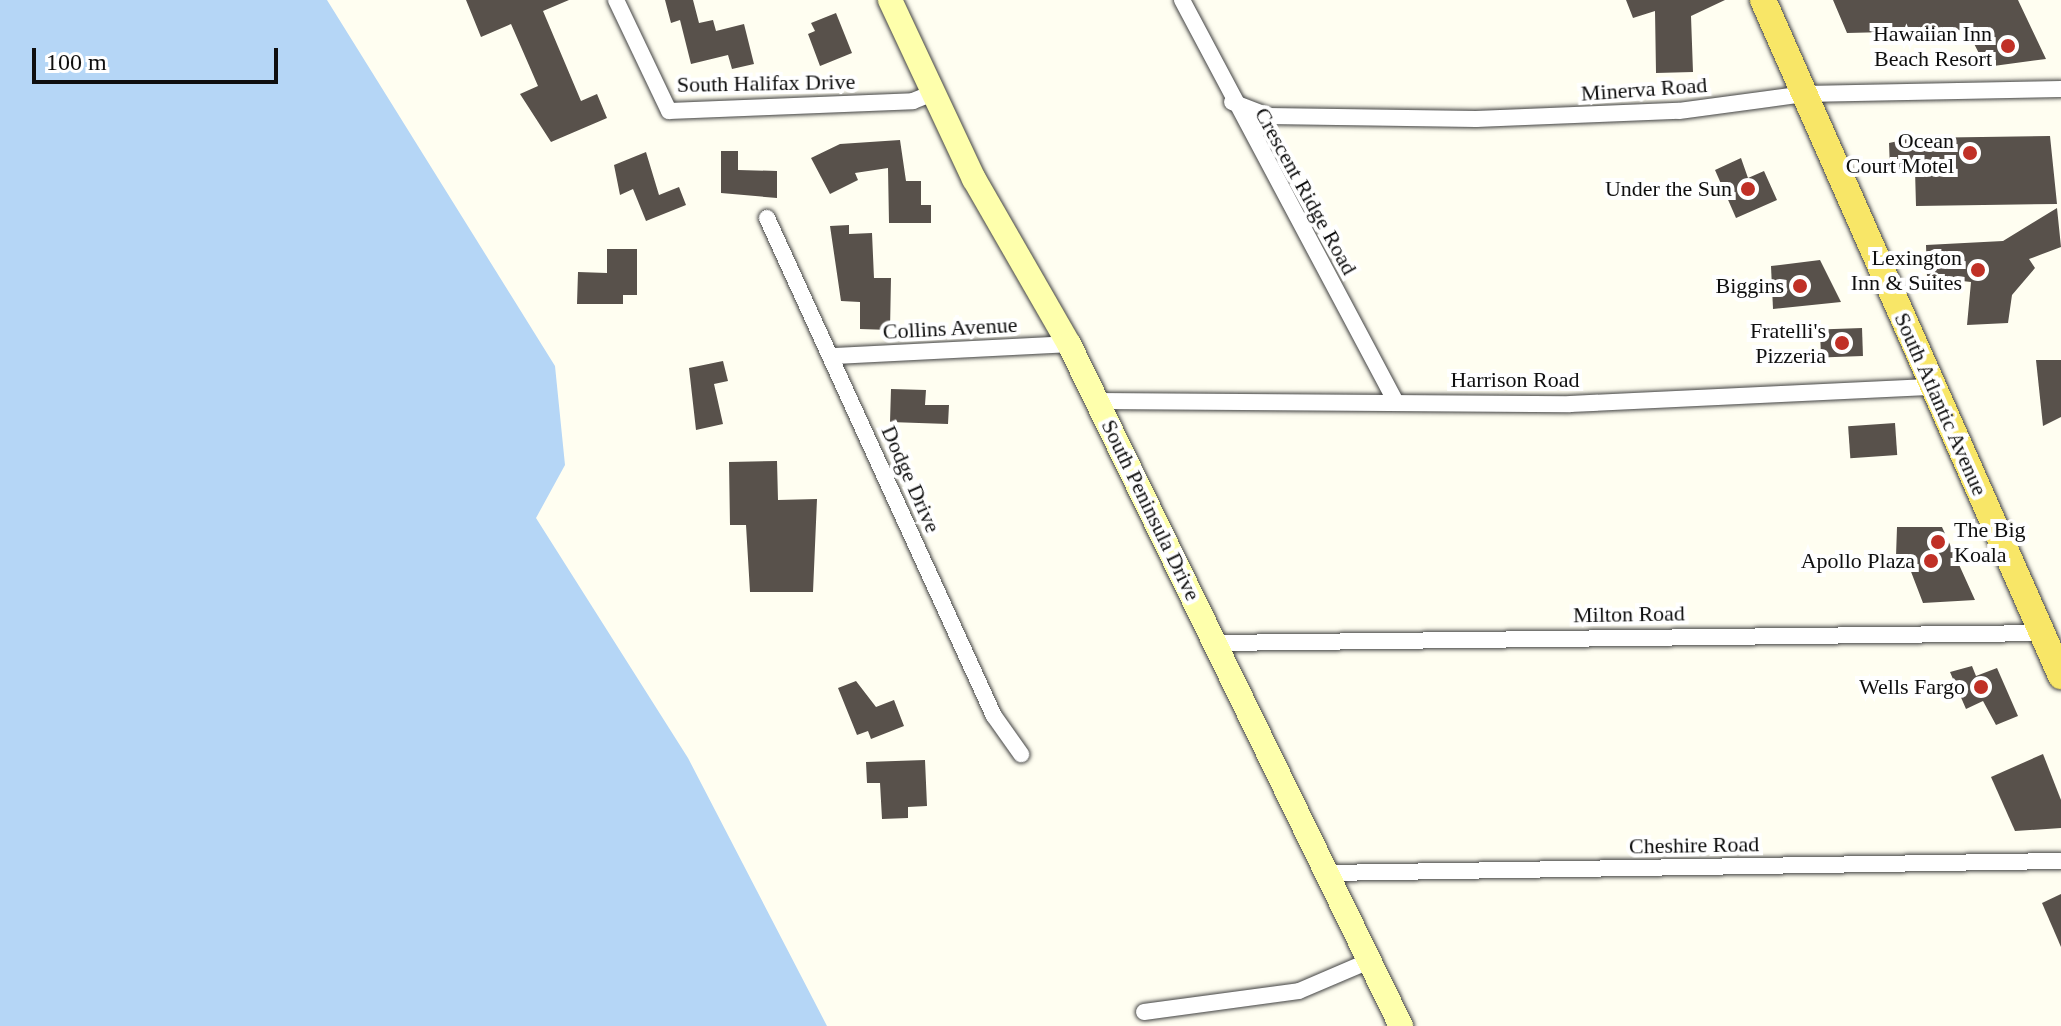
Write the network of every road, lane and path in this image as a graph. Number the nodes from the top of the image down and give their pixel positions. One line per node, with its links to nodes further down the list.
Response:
1 (616, 0): 6 (street, South Halifax Drive)
2 (890, 0): 6 (main road, South Peninsula Drive)
3 (1182, 0): 8 (street, Crescent Ridge Road)
4 (1763, 0): 7 (main road, South Atlantic Avenue)
5 (2061, 89): 7 (street, Minerva Road)
6 (933, 93): 10 (main road, South Peninsula Drive)
7 (1804, 94): 8 (street, Minerva Road); 12 (main road, South Atlantic Avenue)
8 (1232, 102): 14 (street, Crescent Ridge Road)
9 (767, 218): 11 (street, Dodge Drive)
10 (1069, 344): 11 (street, Collins Avenue); 13 (main road, South Peninsula Drive)
11 (833, 356): 18 (street, Dodge Drive)
12 (1934, 387): 14 (street, Harrison Road); 15 (main road, South Atlantic Avenue)
13 (1096, 401): 14 (street, Harrison Road); 16 (main road, South Peninsula Drive)
14 (1395, 401)
15 (2042, 633): 16 (street, Milton Road); 17 (main road, South Atlantic Avenue)
16 (1216, 643): 20 (main road, South Peninsula Drive)
17 (2061, 676)
18 (1021, 754)
19 (2061, 861): 20 (street, Cheshire Road)
20 (1327, 873): 21 (main road, South Peninsula Drive)
21 (1367, 962): 22 (street); 23 (main road, South Peninsula Drive)
22 (1144, 1012)
23 (1401, 1026)

